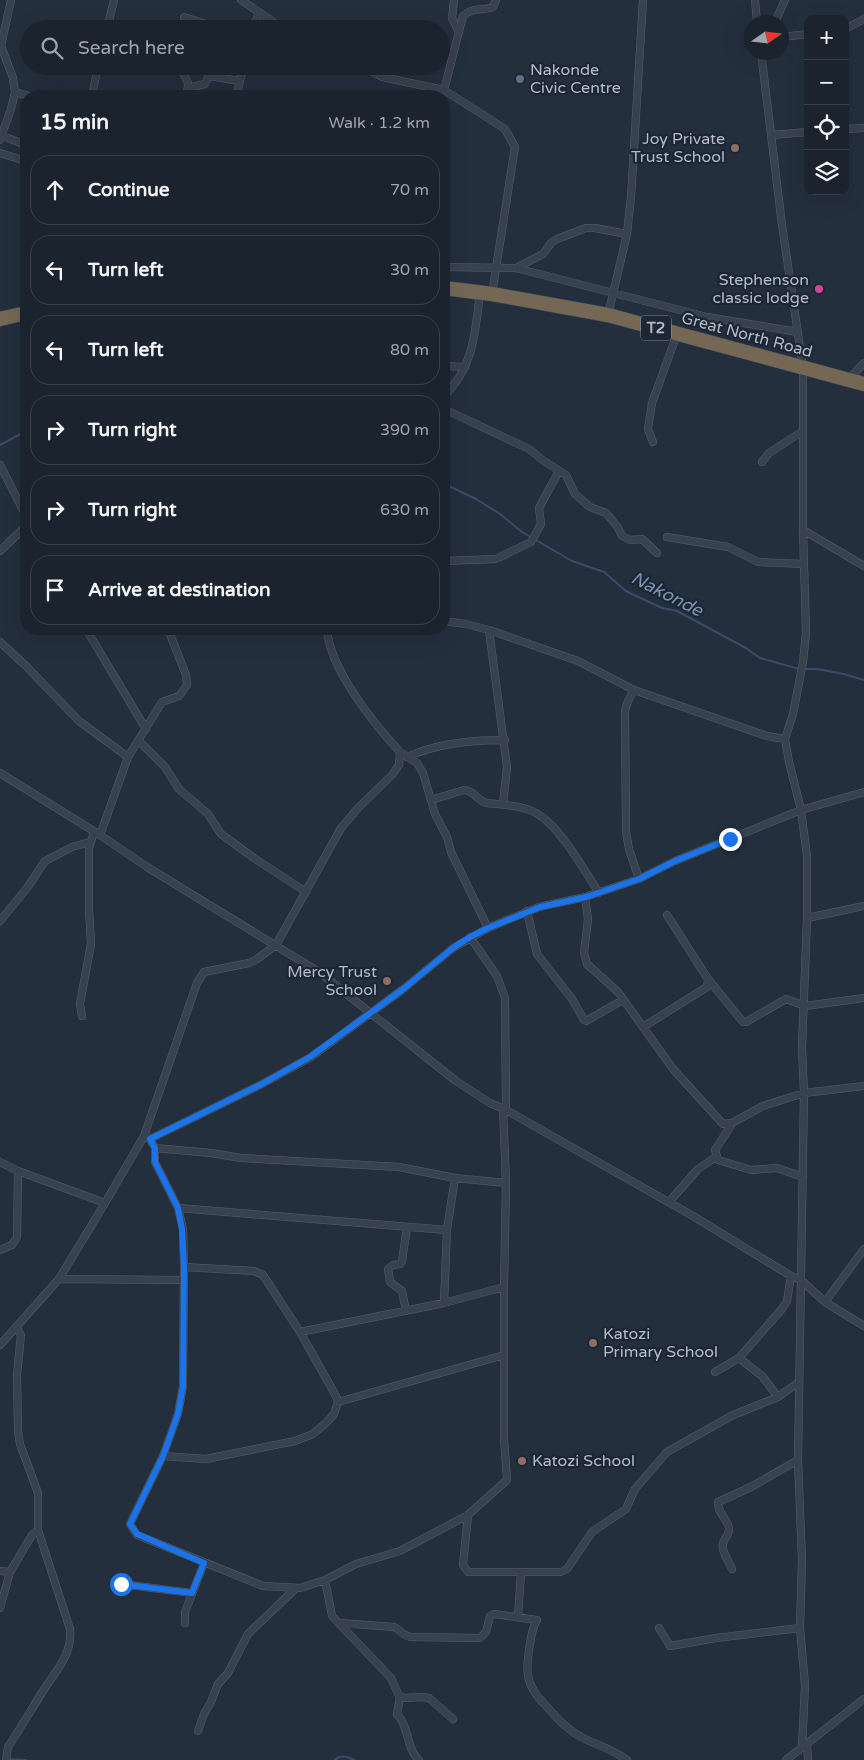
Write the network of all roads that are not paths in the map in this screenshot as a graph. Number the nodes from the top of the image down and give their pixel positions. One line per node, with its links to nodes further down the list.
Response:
1 (11, 0): 22 (street)
2 (114, 0): 13 (street)
3 (242, 0): 9 (street)
4 (454, 0): 19 (street)
5 (496, 0): 19 (street)
6 (643, 0): 47 (street)
7 (755, 0): 10 (street)
8 (785, 0): 11 (street)
9 (259, 12): 15 (street); 16 (street)
10 (756, 15)
11 (778, 15)
12 (184, 17): 14 (street)
13 (109, 20)
14 (192, 20)
15 (256, 20)
16 (271, 20)
17 (864, 20): 18 (street)
18 (849, 27)
19 (459, 32): 24 (street)
20 (804, 34): 21 (street)
21 (789, 36)
22 (0, 46): 36 (street)
23 (762, 60): 42 (street)
24 (450, 67)
25 (96, 75): 33 (street)
26 (184, 75): 32 (street)
27 (242, 75): 31 (street)
28 (378, 75): 35 (street)
29 (448, 75): 35 (street)
30 (209, 76): 31 (street); 32 (street)
31 (240, 81): 34 (street)
32 (188, 88)
33 (93, 90)
34 (238, 90)
35 (444, 90)
36 (15, 92): 37 (street); 43 (street)
37 (20, 93)
38 (450, 94): 49 (street)
39 (864, 128): 40 (street)
40 (849, 129)
41 (804, 132): 42 (street)
42 (771, 135): 57 (street)
43 (1, 137): 44 (street)
44 (20, 143)
45 (0, 153): 46 (street)
46 (20, 158)
47 (627, 234): 50 (street); 52 (street)
48 (450, 267): 49 (street)
49 (497, 267): 50 (street); 53 (street)
50 (516, 268): 52 (street)
51 (450, 289): 53 (highway, Great North Road / T2)
52 (613, 293): 55 (street); 57 (street)
53 (486, 294): 55 (highway, Great North Road / T2); 61 (street)
54 (20, 315): 56 (highway)
55 (608, 315): 58 (highway, Great North Road / T2)
56 (0, 319)
57 (798, 332): 62 (street)
58 (677, 334): 62 (highway, Great North Road / T2); 68 (street)
59 (864, 363): 63 (street)
60 (450, 366): 61 (street)
61 (465, 367): 65 (street)
62 (802, 368): 63 (highway, Great North Road / T2); 67 (street)
63 (848, 380): 64 (highway, Great North Road / T2)
64 (864, 384)
65 (450, 390)
66 (450, 412): 71 (street)
67 (803, 431): 69 (street); 73 (street)
68 (653, 442)
69 (762, 462)
70 (0, 465): 72 (street)
71 (559, 471): 77 (street); 78 (street)
72 (20, 504)
73 (804, 530): 79 (street); 80 (street)
74 (20, 532): 76 (street)
75 (667, 537): 79 (street)
76 (0, 551)
77 (657, 553)
78 (450, 561)
79 (804, 564): 89 (street)
80 (864, 566)
81 (450, 622): 82 (street)
82 (489, 630): 87 (street); 90 (street)
83 (90, 635): 88 (street)
84 (170, 635): 88 (street)
85 (327, 635): 92 (street)
86 (0, 642): 94 (street)
87 (634, 690): 89 (street); 102 (street)
88 (146, 729): 91 (street)
89 (786, 739): 99 (street)
90 (505, 740): 93 (street); 98 (street)
91 (139, 741): 94 (street); 103 (street)
92 (400, 752): 93 (street); 103 (street)
93 (407, 756): 97 (street)
94 (128, 757): 100 (street)
95 (0, 773): 100 (street)
96 (864, 792): 99 (street)
97 (431, 800): 98 (street); 112 (street)
98 (502, 804): 104 (street)
99 (801, 810): 102 (street); 110 (street)
100 (97, 833): 101 (street); 114 (street)
101 (90, 842): 108 (street); 120 (street)
102 (639, 879): 104 (street)
103 (306, 892): 114 (street)
104 (599, 893): 105 (street)
105 (586, 897): 107 (street); 117 (street)
106 (864, 906): 110 (street)
107 (527, 911): 112 (street); 117 (street)
108 (3, 912): 111 (street)
109 (667, 915): 115 (street)
110 (807, 918): 118 (street)
111 (0, 921)
112 (488, 928): 113 (street)
113 (470, 937): 119 (street); 124 (street)
114 (276, 945): 119 (street); 126 (street)
115 (708, 979): 118 (street); 121 (street)
116 (864, 998): 118 (street)
117 (623, 1000): 121 (street)
118 (805, 1006): 123 (street)
119 (370, 1013): 124 (street); 126 (street)
120 (82, 1016)
121 (643, 1027): 125 (street)
122 (864, 1086): 123 (street)
123 (804, 1093): 125 (street); 131 (street)
124 (504, 1109): 133 (street); 134 (street)
125 (732, 1123): 128 (street)
126 (147, 1138): 127 (street); 135 (street)
127 (155, 1148): 132 (street); 136 (street)
128 (716, 1157): 131 (street); 134 (street)
129 (0, 1162): 130 (street)
130 (18, 1171): 135 (street); 139 (street)
131 (803, 1177): 145 (street)
132 (455, 1178): 133 (street); 138 (street)
133 (506, 1183): 146 (street)
134 (669, 1202): 142 (street)
135 (106, 1204): 143 (street)
136 (178, 1208): 137 (street); 141 (street)
137 (407, 1227): 138 (street); 149 (street)
138 (447, 1230): 148 (street)
139 (0, 1250)
140 (864, 1250): 147 (street)
141 (184, 1267): 144 (street); 152 (street)
142 (791, 1276): 145 (street); 155 (street)
143 (58, 1279): 144 (street); 151 (street)
144 (184, 1280): 160 (street)
145 (801, 1280): 147 (street); 157 (street)
146 (504, 1287): 148 (street); 154 (street)
147 (825, 1302): 150 (street)
148 (444, 1303): 149 (street)
149 (406, 1311): 152 (street)
150 (864, 1326)
151 (16, 1328): 153 (street); 163 (street)
152 (300, 1332): 159 (street)
153 (0, 1345)
154 (504, 1355): 159 (street); 162 (street)
155 (739, 1358): 156 (street); 158 (street)
156 (715, 1372)
157 (799, 1382): 158 (street); 161 (street)
158 (778, 1397): 168 (street)
159 (338, 1402): 160 (street)
160 (163, 1456): 164 (street)
161 (798, 1460): 165 (street); 178 (street)
162 (468, 1515): 168 (street); 169 (street)
163 (38, 1530): 167 (street); 184 (street)
164 (204, 1563): 171 (street); 172 (street)
165 (732, 1569)
166 (0, 1571): 167 (street)
167 (10, 1572): 173 (street)
168 (521, 1573): 174 (street)
169 (325, 1580): 171 (street); 176 (street)
170 (121, 1584): 172 (street)
171 (295, 1589): 182 (street)
172 (192, 1593): 175 (street)
173 (0, 1608)
174 (518, 1617): 176 (street); 186 (street)
175 (184, 1623)
176 (340, 1624): 179 (street)
177 (659, 1628): 178 (street)
178 (800, 1628): 183 (street)
179 (400, 1697): 181 (street); 185 (street)
180 (864, 1699): 183 (street)
181 (453, 1719)
182 (198, 1730)
183 (805, 1746): 187 (street); 188 (street)
184 (6, 1760)
185 (419, 1760)
186 (627, 1760)
187 (786, 1760)
188 (808, 1760)

